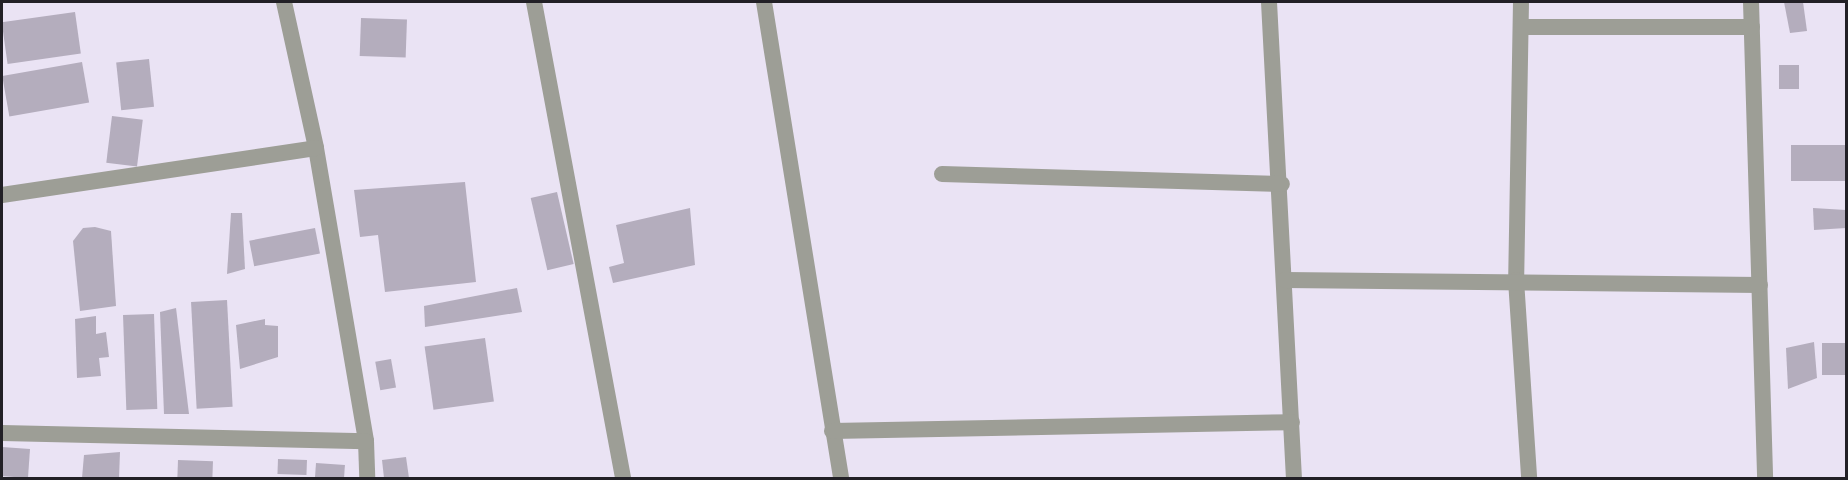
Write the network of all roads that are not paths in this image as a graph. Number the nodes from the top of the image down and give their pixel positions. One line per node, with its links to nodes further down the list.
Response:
1 (284, 2): 9 (street)
2 (534, 2): 21 (street)
3 (764, 2): 17 (street)
4 (1269, 2): 11 (street)
5 (1521, 2): 7 (street)
6 (1751, 2): 8 (street)
7 (1522, 27): 8 (street); 14 (street)
8 (1752, 27): 15 (street)
9 (316, 148): 12 (street); 19 (street)
10 (942, 174): 11 (street)
11 (1282, 184): 13 (street)
12 (2, 195)
13 (1285, 280): 14 (street); 16 (street)
14 (1516, 280): 15 (street); 24 (street)
15 (1760, 285): 25 (street)
16 (1292, 422): 17 (street); 23 (street)
17 (832, 431): 22 (street)
18 (2, 433): 19 (street)
19 (366, 441): 20 (street)
20 (367, 478)
21 (623, 478)
22 (841, 478)
23 (1294, 478)
24 (1529, 478)
25 (1764, 478)

